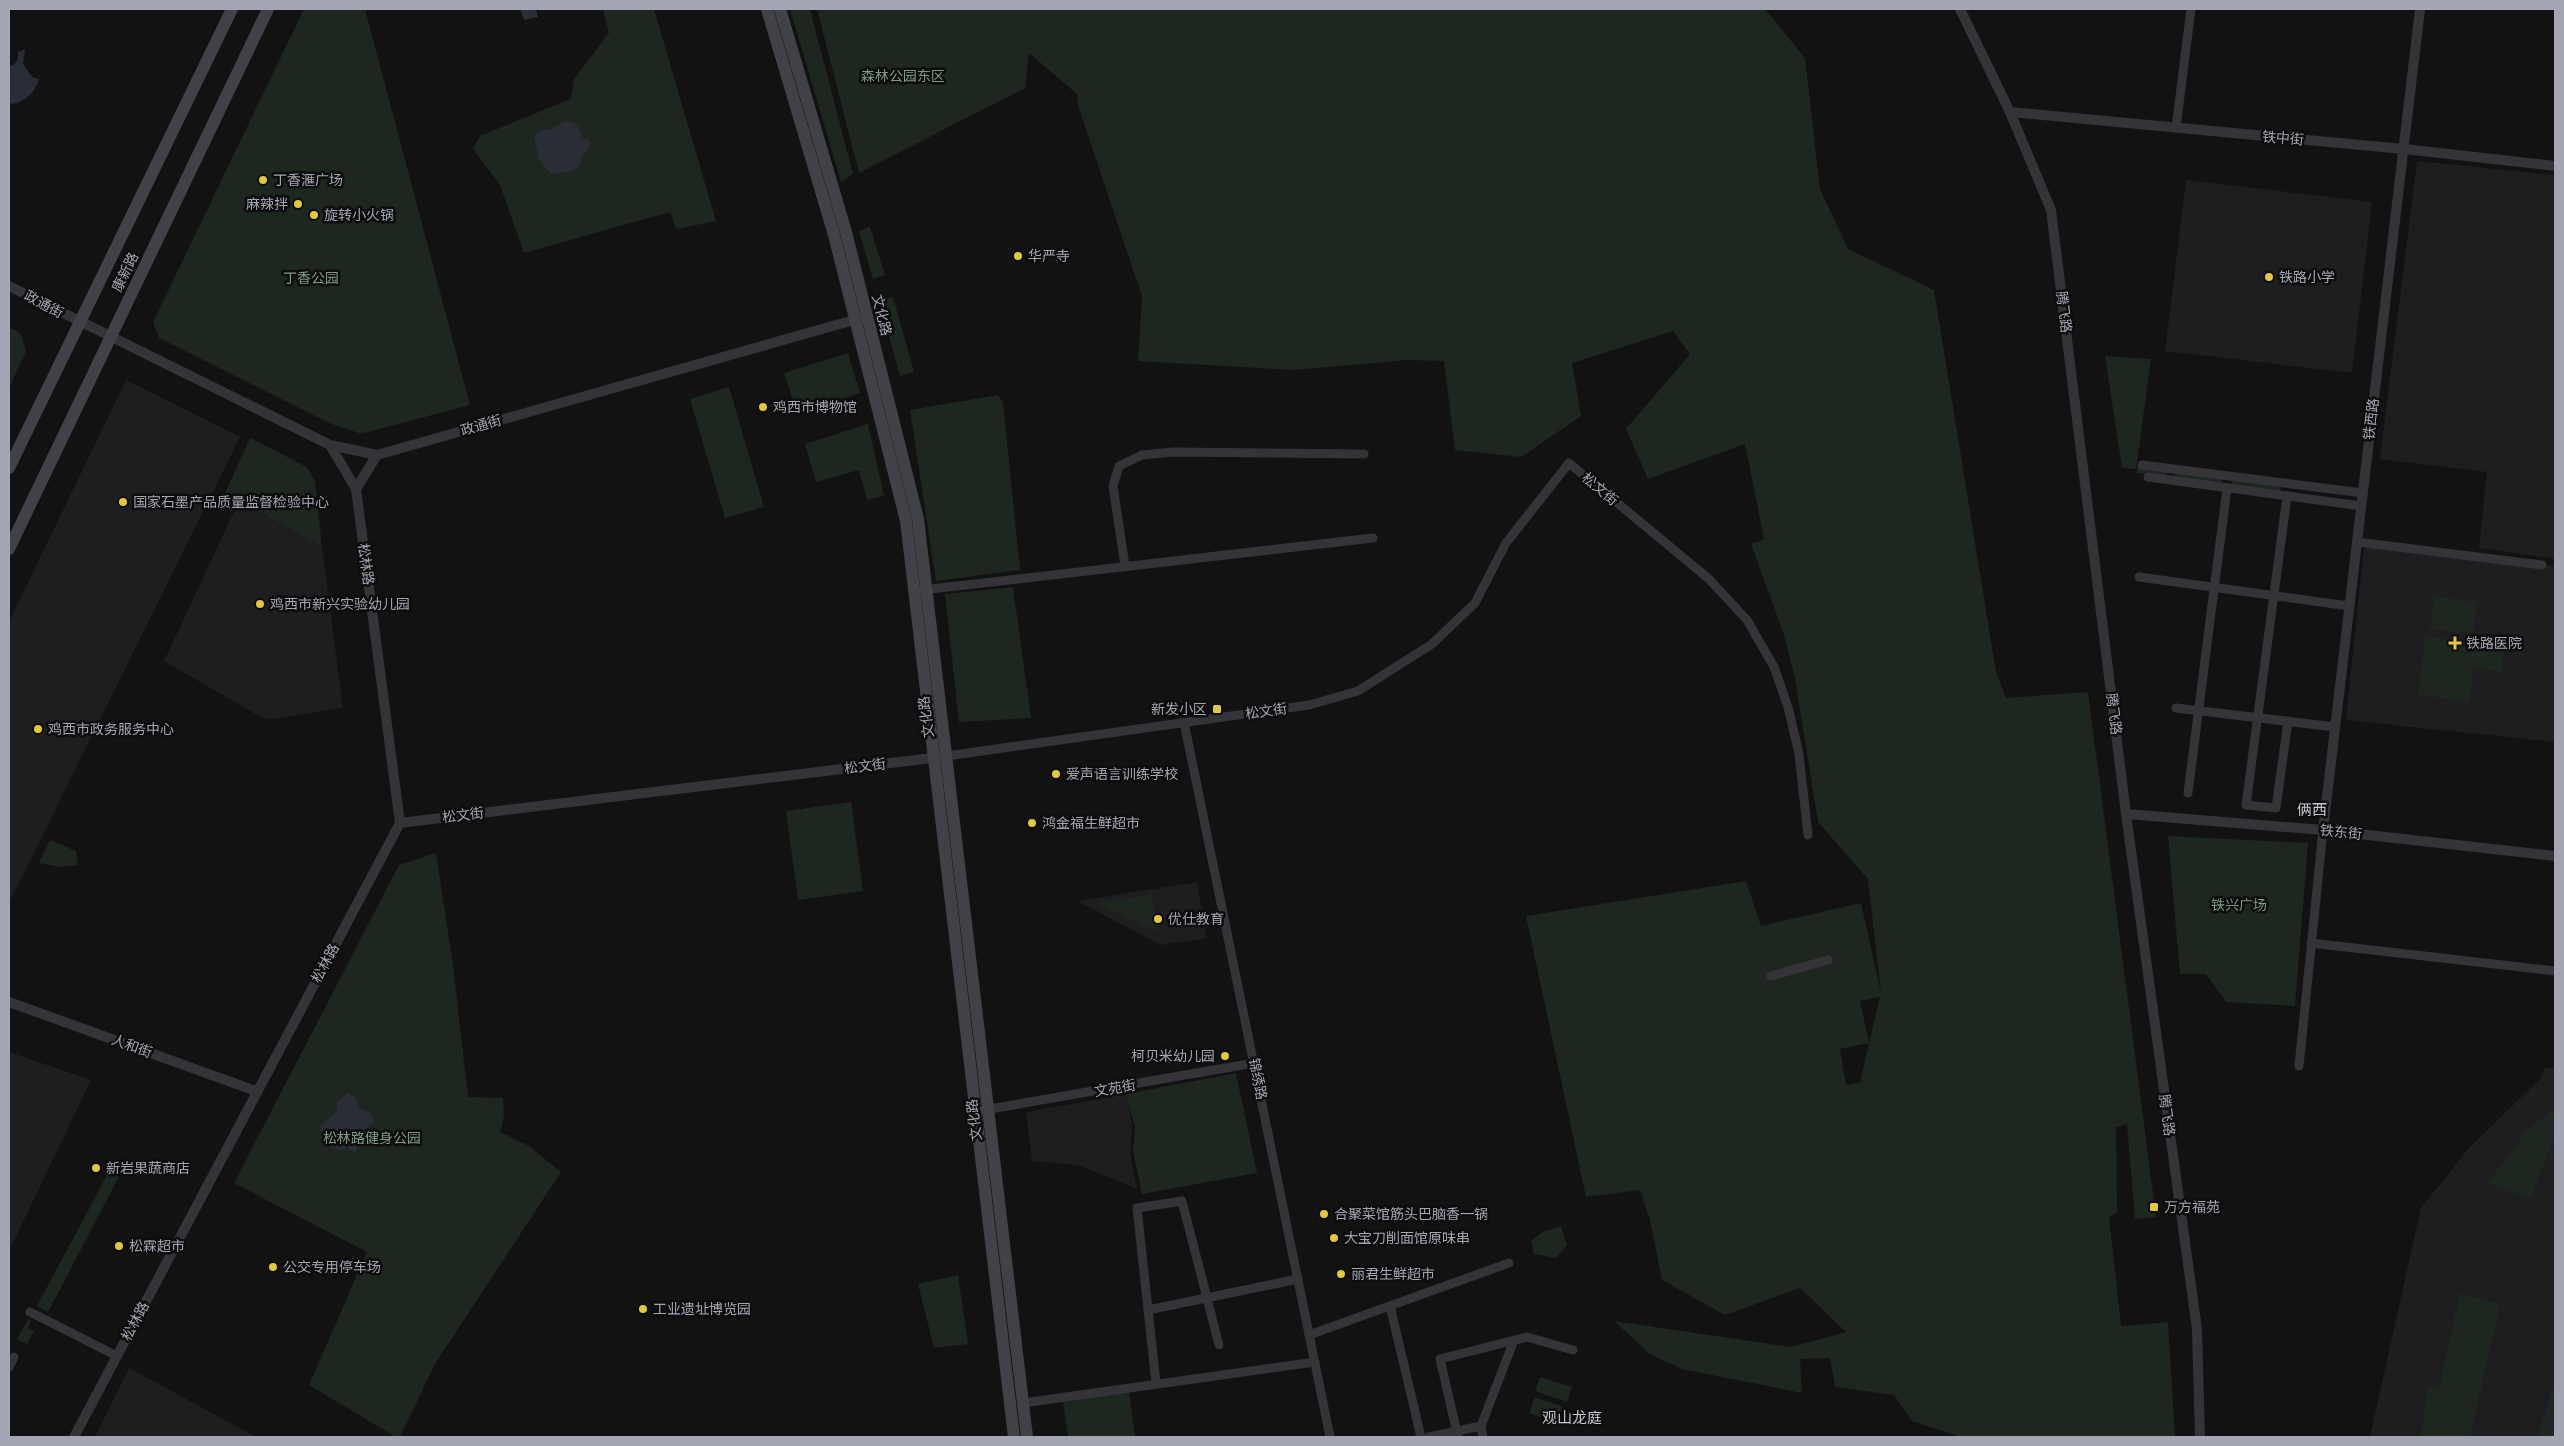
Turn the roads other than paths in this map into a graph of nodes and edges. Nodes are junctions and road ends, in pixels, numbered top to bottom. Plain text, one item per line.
1 (232, 9) edge
2 (268, 9) edge
3 (767, 9) edge
4 (780, 9) edge
5 (1960, 9) edge
6 (2191, 9) edge
7 (2420, 9) edge
8 (2010, 112) junction
9 (2176, 128) junction
10 (2404, 149) junction
11 (2555, 166) edge
12 (9, 286) edge
13 (861, 318) junction
14 (78, 322) junction
15 (110, 338) junction
16 (330, 444) junction
17 (1364, 454) dead end
18 (377, 455) junction
19 (2142, 465) dead end
20 (9, 468) edge
21 (2148, 477) dead end
22 (2227, 488) junction
23 (356, 489) junction
24 (2363, 493) junction
25 (2287, 496) junction
26 (2361, 506) junction
27 (1373, 538) dead end
28 (2357, 542) junction
29 (9, 549) edge
30 (2542, 565) dead end
31 (1125, 566) junction
32 (2139, 576) dead end
33 (2214, 587) junction
34 (920, 590) junction
35 (2273, 596) junction
36 (2349, 606) junction
37 (2176, 708) dead end
38 (2199, 710) junction
39 (2258, 717) junction
40 (2288, 721) junction
41 (1184, 722) junction
42 (2335, 727) junction
43 (940, 757) junction
44 (2188, 793) dead end
45 (2126, 814) junction
46 (400, 823) junction
47 (2322, 830) junction
48 (1808, 835) dead end
49 (2555, 856) edge
50 (2312, 943) junction
51 (1828, 960) dead end
52 (2555, 971) edge
53 (1772, 976) dead end
54 (9, 1002) edge
55 (1254, 1063) junction
56 (2300, 1066) dead end
57 (256, 1091) junction
58 (982, 1111) junction
59 (1509, 1263) dead end
60 (1298, 1279) junction
61 (1206, 1298) junction
62 (1390, 1306) junction
63 (1148, 1310) junction
64 (30, 1312) dead end
65 (1309, 1335) junction
66 (1514, 1340) junction
67 (1219, 1345) dead end
68 (1573, 1350) dead end
69 (117, 1356) junction
70 (14, 1357) dead end
71 (1315, 1362) junction
72 (9, 1368) edge
73 (1156, 1384) junction
74 (1022, 1403) junction
75 (1481, 1426) junction
76 (1457, 1434) edge
77 (74, 1437) edge
78 (1014, 1437) edge
79 (1027, 1437) edge
80 (1330, 1437) edge
81 (1421, 1437) edge
82 (1429, 1437) edge
83 (1483, 1437) edge
84 (2200, 1437) edge

1 - 14 main road, 康新路
2 - 15 main road, 康新路
3 - 13 main road, 文化路
4 - 13 main road, 文化路
5 - 8 street, 腾飞路
6 - 9 street
7 - 10 street, 铁西路
8 - 9 street, 铁中街
8 - 45 street, 腾飞路
9 - 10 street, 铁中街
10 - 11 street, 铁中街
10 - 24 street, 铁西路
12 - 14 street, 政通街
13 - 18 street, 政通街
13 - 34 main road, 文化路
14 - 15 street, 政通街
14 - 20 main road, 康新路
15 - 16 street, 政通街
15 - 29 main road, 康新路
16 - 18 street, 政通街
16 - 23 street
17 - 31 street
18 - 23 street
19 - 24 street
21 - 22 street
22 - 25 street
22 - 33 street
23 - 46 street, 松林路
24 - 26 street, 铁西路
25 - 26 street
25 - 35 street
26 - 28 street, 铁西路
27 - 31 street
28 - 30 street
28 - 36 street, 铁西路
31 - 34 street
32 - 33 street
33 - 35 street
33 - 38 street
34 - 43 main road, 文化路
35 - 36 street
35 - 39 street
36 - 42 street, 铁西路
37 - 38 street
38 - 39 street
38 - 44 street
39 - 40 street
39 - 40 street
40 - 42 street
41 - 43 street, 松文街
41 - 48 street, 松文街
41 - 55 street, 锦绣路
42 - 47 street, 铁西路
43 - 46 street, 松文街
43 - 58 main road, 文化路
45 - 47 street, 铁东街
45 - 84 street, 腾飞路
46 - 57 street, 松林路
47 - 49 street, 铁东街
47 - 50 street
50 - 52 street
50 - 56 street
51 - 53 street
54 - 57 street, 人和街
55 - 58 street, 文苑街
55 - 60 street, 锦绣路
57 - 69 street, 松林路
58 - 74 main road, 文化路
58 - 78 main road, 文化路
59 - 62 street
60 - 61 street
60 - 65 street, 锦绣路
61 - 63 street
61 - 63 street
61 - 67 street
62 - 65 street
62 - 81 street
63 - 73 street
64 - 69 street
65 - 71 street, 锦绣路
66 - 68 street
66 - 75 street
66 - 76 street
69 - 77 street, 松林路
70 - 72 street
71 - 73 street
71 - 80 street, 锦绣路
73 - 74 street
74 - 79 main road, 文化路
75 - 76 street
75 - 83 street
76 - 82 street

